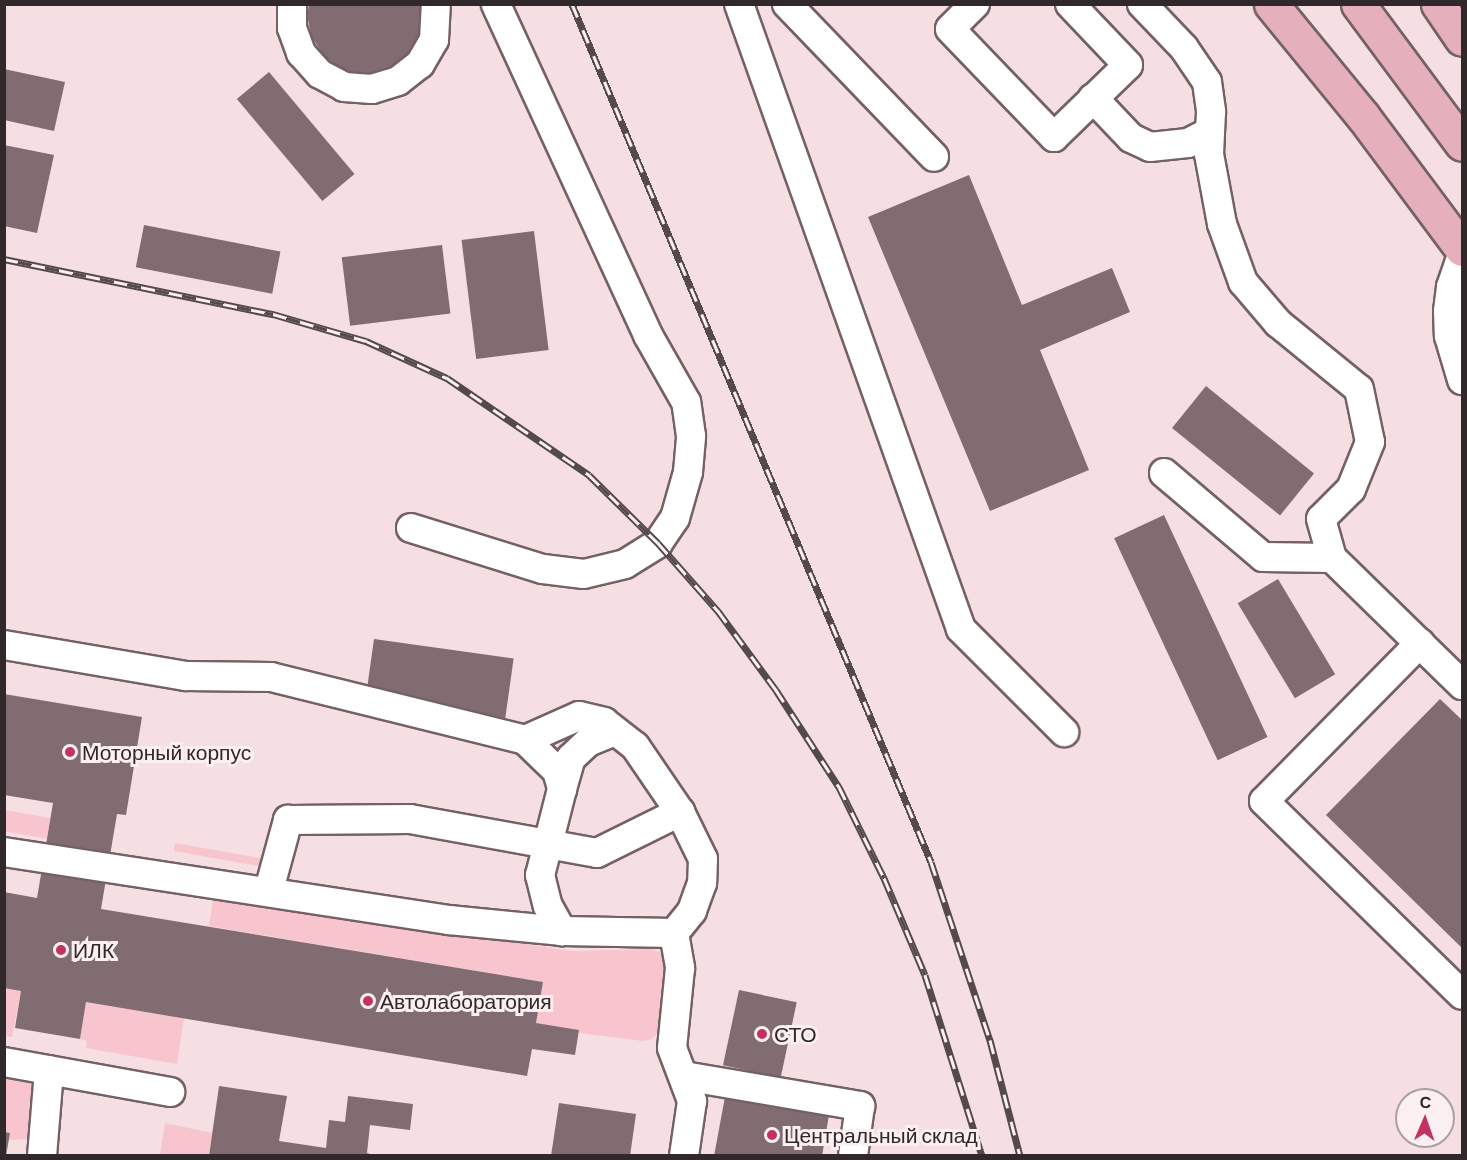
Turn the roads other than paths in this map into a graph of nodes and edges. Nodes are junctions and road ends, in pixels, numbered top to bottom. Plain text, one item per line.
1 (292, 4) edge
2 (436, 4) edge
3 (496, 4) edge
4 (739, 4) edge
5 (787, 4) edge
6 (975, 4) edge
7 (1070, 4) edge
8 (1142, 4) edge
9 (1270, 4) edge
10 (1358, 4) edge
11 (1438, 4) edge
12 (1462, 39) edge
13 (1093, 98) junction
14 (1208, 132) junction
15 (1462, 144) edge
16 (934, 157) dead end
17 (1462, 249) edge
18 (1462, 255) edge
19 (1462, 380) edge
20 (1164, 473) dead end
21 (411, 528) dead end
22 (1332, 558) junction
23 (1420, 643) junction
24 (4, 645) edge
25 (1462, 685) edge
26 (613, 732) junction
27 (1064, 732) dead end
28 (525, 740) junction
29 (562, 789) junction
30 (680, 812) junction
31 (550, 847) junction
32 (4, 852) edge
33 (269, 890) junction
34 (562, 931) junction
35 (674, 933) junction
36 (1462, 995) edge
37 (4, 1062) edge
38 (48, 1070) junction
39 (684, 1076) junction
40 (170, 1092) dead end
41 (42, 1155) edge
42 (684, 1155) edge
43 (853, 1155) edge

1 - 2 street
3 - 21 street
4 - 27 street
5 - 16 street
6 - 13 street
7 - 13 street
8 - 14 street
9 - 17 main road
10 - 15 main road
11 - 12 main road
13 - 14 street
14 - 22 street
18 - 19 street
20 - 22 street
22 - 23 street
23 - 25 street
23 - 36 street
24 - 28 street
26 - 28 street
26 - 29 street
26 - 30 street
28 - 29 street
29 - 31 street
30 - 31 street
30 - 35 street
31 - 33 street
31 - 34 street
32 - 33 street
33 - 34 street
34 - 35 street
35 - 39 street
37 - 38 street
38 - 40 street
38 - 41 street
39 - 42 street
39 - 43 street

